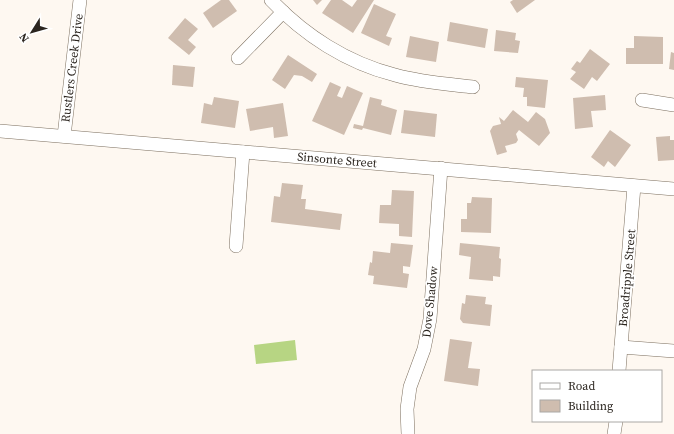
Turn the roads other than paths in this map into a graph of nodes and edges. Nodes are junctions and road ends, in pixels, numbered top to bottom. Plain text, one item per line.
1 (80, 0) edge
2 (271, 0) edge
3 (283, 12) junction
4 (238, 58) dead end
5 (473, 87) dead end
6 (642, 100) dead end
7 (674, 105) edge
8 (0, 131) edge
9 (64, 136) junction
10 (243, 152) junction
11 (441, 168) junction
12 (634, 186) junction
13 (674, 189) edge
14 (236, 246) dead end
15 (621, 347) junction
16 (674, 351) edge
17 (619, 370) edge
18 (616, 422) edge
19 (408, 434) edge
20 (614, 434) edge

1 - 9 street, Rustlers Creek Drive
2 - 3 street
3 - 4 street
3 - 5 street
6 - 7 street
8 - 9 street, Sinsonte Street
9 - 10 street, Sinsonte Street
10 - 11 street, Sinsonte Street
10 - 14 street
11 - 12 street, Sinsonte Street
11 - 19 street, Dove Shadow
12 - 13 street, Sinsonte Street
12 - 15 street, Broadripple Street
15 - 16 street
15 - 17 street, Broadripple Street
18 - 20 street

